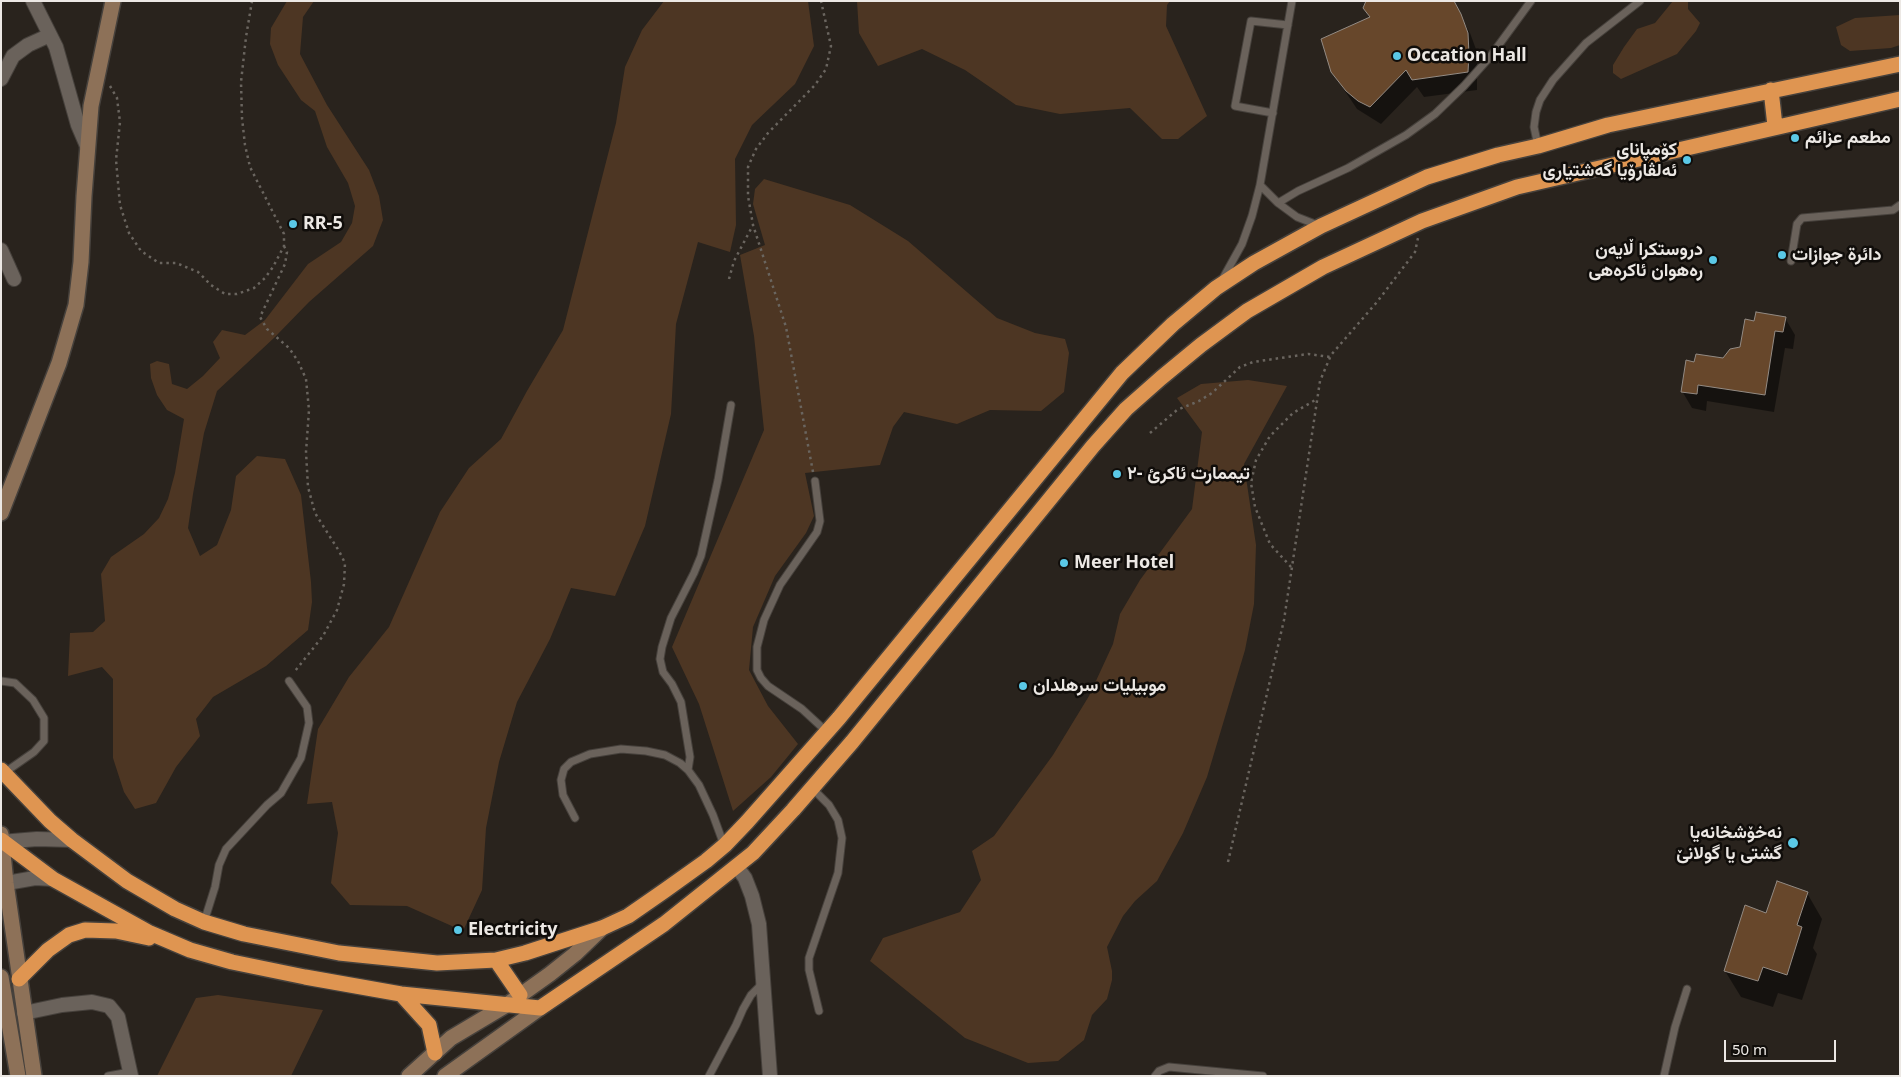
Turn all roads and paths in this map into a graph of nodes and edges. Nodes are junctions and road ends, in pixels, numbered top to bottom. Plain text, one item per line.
1 (33, 1) edge
2 (113, 1) edge
3 (252, 1) edge
4 (821, 1) edge
5 (1292, 1) edge
6 (1531, 1) edge
7 (1640, 1) edge
8 (1288, 25) junction
9 (50, 35) junction
10 (1900, 64) edge
11 (5, 67) edge
12 (97, 77) junction
13 (1, 79) edge
14 (1771, 90) junction
15 (1900, 99) edge
16 (1273, 113) junction
17 (1775, 126) junction
18 (87, 146) junction
19 (1538, 146) junction
20 (1260, 185) junction
21 (1278, 203) junction
22 (1900, 205) edge
23 (1422, 221) junction
24 (753, 225) junction
25 (1320, 226) junction
26 (284, 246) junction
27 (1, 250) edge
28 (1791, 261) dead end
29 (14, 278) dead end
30 (730, 279) dead end
31 (1216, 288) junction
32 (1330, 357) junction
33 (1317, 399) junction
34 (731, 405) dead end
35 (1150, 433) dead end
36 (815, 481) joint
37 (1, 513) edge
38 (1292, 567) junction
39 (1, 681) edge
40 (289, 681) joint
41 (827, 732) junction
42 (688, 770) junction
43 (3, 772) edge
44 (812, 788) junction
45 (574, 818) dead end
46 (1, 839) edge
47 (72, 840) junction
48 (724, 846) junction
49 (1228, 862) dead end
50 (737, 867) junction
51 (54, 879) junction
52 (3, 883) edge
53 (204, 922) junction
54 (602, 928) junction
55 (173, 944) junction
56 (496, 960) junction
57 (1, 979) edge
58 (19, 979) junction
59 (764, 982) junction
60 (1687, 989) dead end
61 (400, 994) junction
62 (514, 1000) junction
63 (540, 1008) junction
64 (819, 1012) dead end
65 (24, 1013) junction
66 (435, 1053) junction
67 (454, 1073) edge
68 (130, 1074) edge
69 (18, 1076) edge
70 (34, 1076) edge
71 (108, 1076) edge
72 (409, 1076) edge
73 (709, 1076) edge
74 (770, 1076) edge
75 (1156, 1076) edge
76 (1263, 1076) edge
77 (1664, 1076) edge

1 - 9 street
2 - 12 street
3 - 26 path
4 - 24 path
5 - 8 lane
6 - 21 lane
7 - 19 lane
8 - 16 lane
8 - 16 lane
9 - 11 street
9 - 18 street
10 - 14 highway
11 - 13 street
12 - 18 street
12 - 26 path
14 - 17 highway
14 - 19 highway
15 - 17 highway
16 - 20 lane
17 - 23 highway
18 - 37 street
19 - 25 highway
20 - 21 lane
20 - 31 lane
21 - 25 lane
22 - 28 lane
23 - 32 path
23 - 44 highway
24 - 30 path
24 - 36 path
25 - 31 highway
26 - 40 path
27 - 29 street
31 - 41 highway
32 - 33 path
32 - 35 path
33 - 38 path
33 - 38 path
34 - 42 lane
36 - 41 lane
38 - 49 path
39 - 43 lane
40 - 53 lane
41 - 48 highway
42 - 45 lane
42 - 48 lane
43 - 47 highway
44 - 50 highway
44 - 64 lane
46 - 47 street
46 - 51 highway
46 - 52 street
47 - 53 highway
48 - 54 highway
50 - 59 street
50 - 63 highway
51 - 52 street
51 - 55 highway
52 - 58 street
53 - 56 highway
54 - 56 highway
54 - 62 street
55 - 58 highway
55 - 61 highway
56 - 62 highway
57 - 69 street
58 - 65 street
59 - 73 lane
59 - 74 street
60 - 77 lane
61 - 62 highway
61 - 66 highway
62 - 63 highway
62 - 66 street
63 - 67 street
65 - 68 street
65 - 70 street
66 - 72 street
68 - 71 lane
75 - 76 lane

